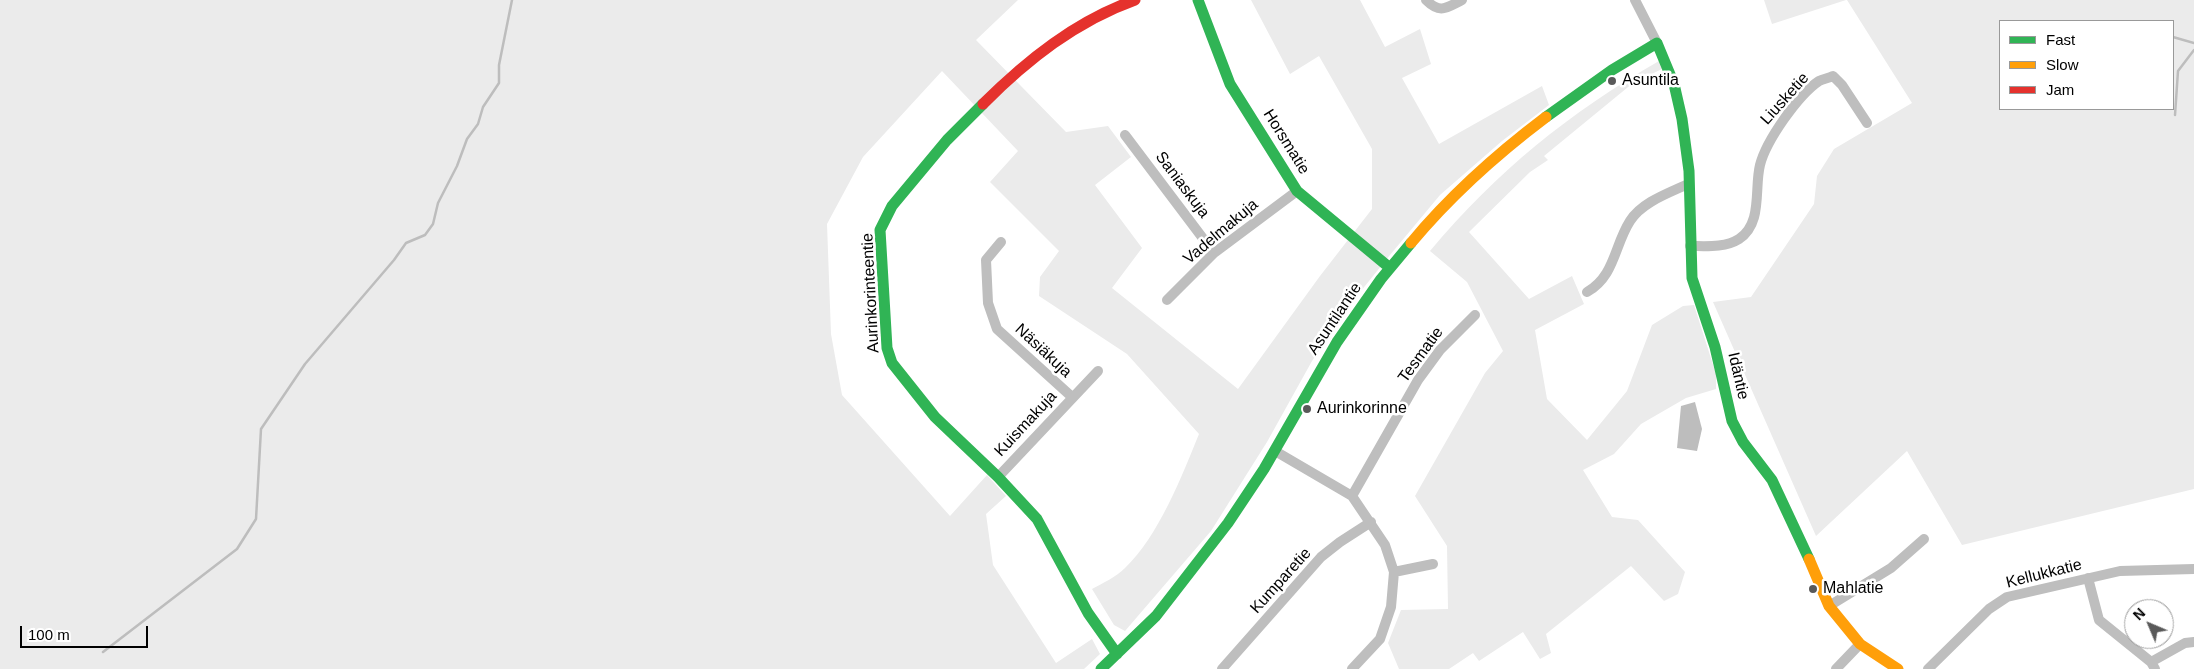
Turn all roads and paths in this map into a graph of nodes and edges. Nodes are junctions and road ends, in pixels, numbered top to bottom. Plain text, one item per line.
1 (1135, 0) edge
2 (1198, 0) edge
3 (1426, 0) edge
4 (1462, 0) edge
5 (1635, 0) edge
6 (1656, 43) junction
7 (1866, 123) dead end
8 (1125, 135) dead end
9 (1688, 184) junction
10 (1297, 190) junction
11 (1001, 242) dead end
12 (1690, 246) junction
13 (1214, 253) junction
14 (1390, 268) junction
15 (1587, 292) dead end
16 (1167, 300) dead end
17 (1475, 315) dead end
18 (1098, 371) dead end
19 (1072, 398) junction
20 (1274, 451) junction
21 (998, 477) junction
22 (1352, 496) junction
23 (1371, 522) junction
24 (1924, 539) dead end
25 (1434, 564) dead end
26 (2194, 568) edge
27 (1394, 572) junction
28 (2088, 578) junction
29 (1829, 606) junction
30 (2194, 642) edge
31 (1860, 644) junction
32 (1117, 654) junction
33 (2153, 665) edge
34 (1101, 669) edge
35 (1222, 669) edge
36 (1352, 669) edge
37 (1836, 669) edge
38 (1898, 669) edge
39 (1928, 669) edge

1 - 21 street, Aurinkorinteentie
2 - 10 street, Horsmatie
3 - 4 street
5 - 6 street
6 - 9 street, Idäntie
6 - 14 street, Asuntilantie
7 - 12 street, Liusketie
8 - 13 street, Saniaskuja
9 - 12 street, Idäntie
9 - 15 street
10 - 13 street, Vadelmakuja
10 - 14 street, Horsmatie
11 - 19 street, Näsiäkuja
12 - 29 street, Idäntie
13 - 16 street, Vadelmakuja
14 - 20 street, Asuntilantie
17 - 22 street, Tesmatie
18 - 19 street, Kuismakuja
19 - 21 street, Kuismakuja
20 - 22 street
20 - 32 street, Asuntilantie
21 - 32 street, Aurinkorinteentie
22 - 23 street
23 - 27 street
23 - 35 street, Kumparetie
24 - 29 street
25 - 27 street
26 - 28 street, Kellukkatie
27 - 36 street
28 - 33 street
28 - 39 street, Kellukkatie
29 - 31 street, Idäntie
30 - 33 street
31 - 37 street
31 - 38 street, Idäntie
32 - 34 street, Asuntilantie

